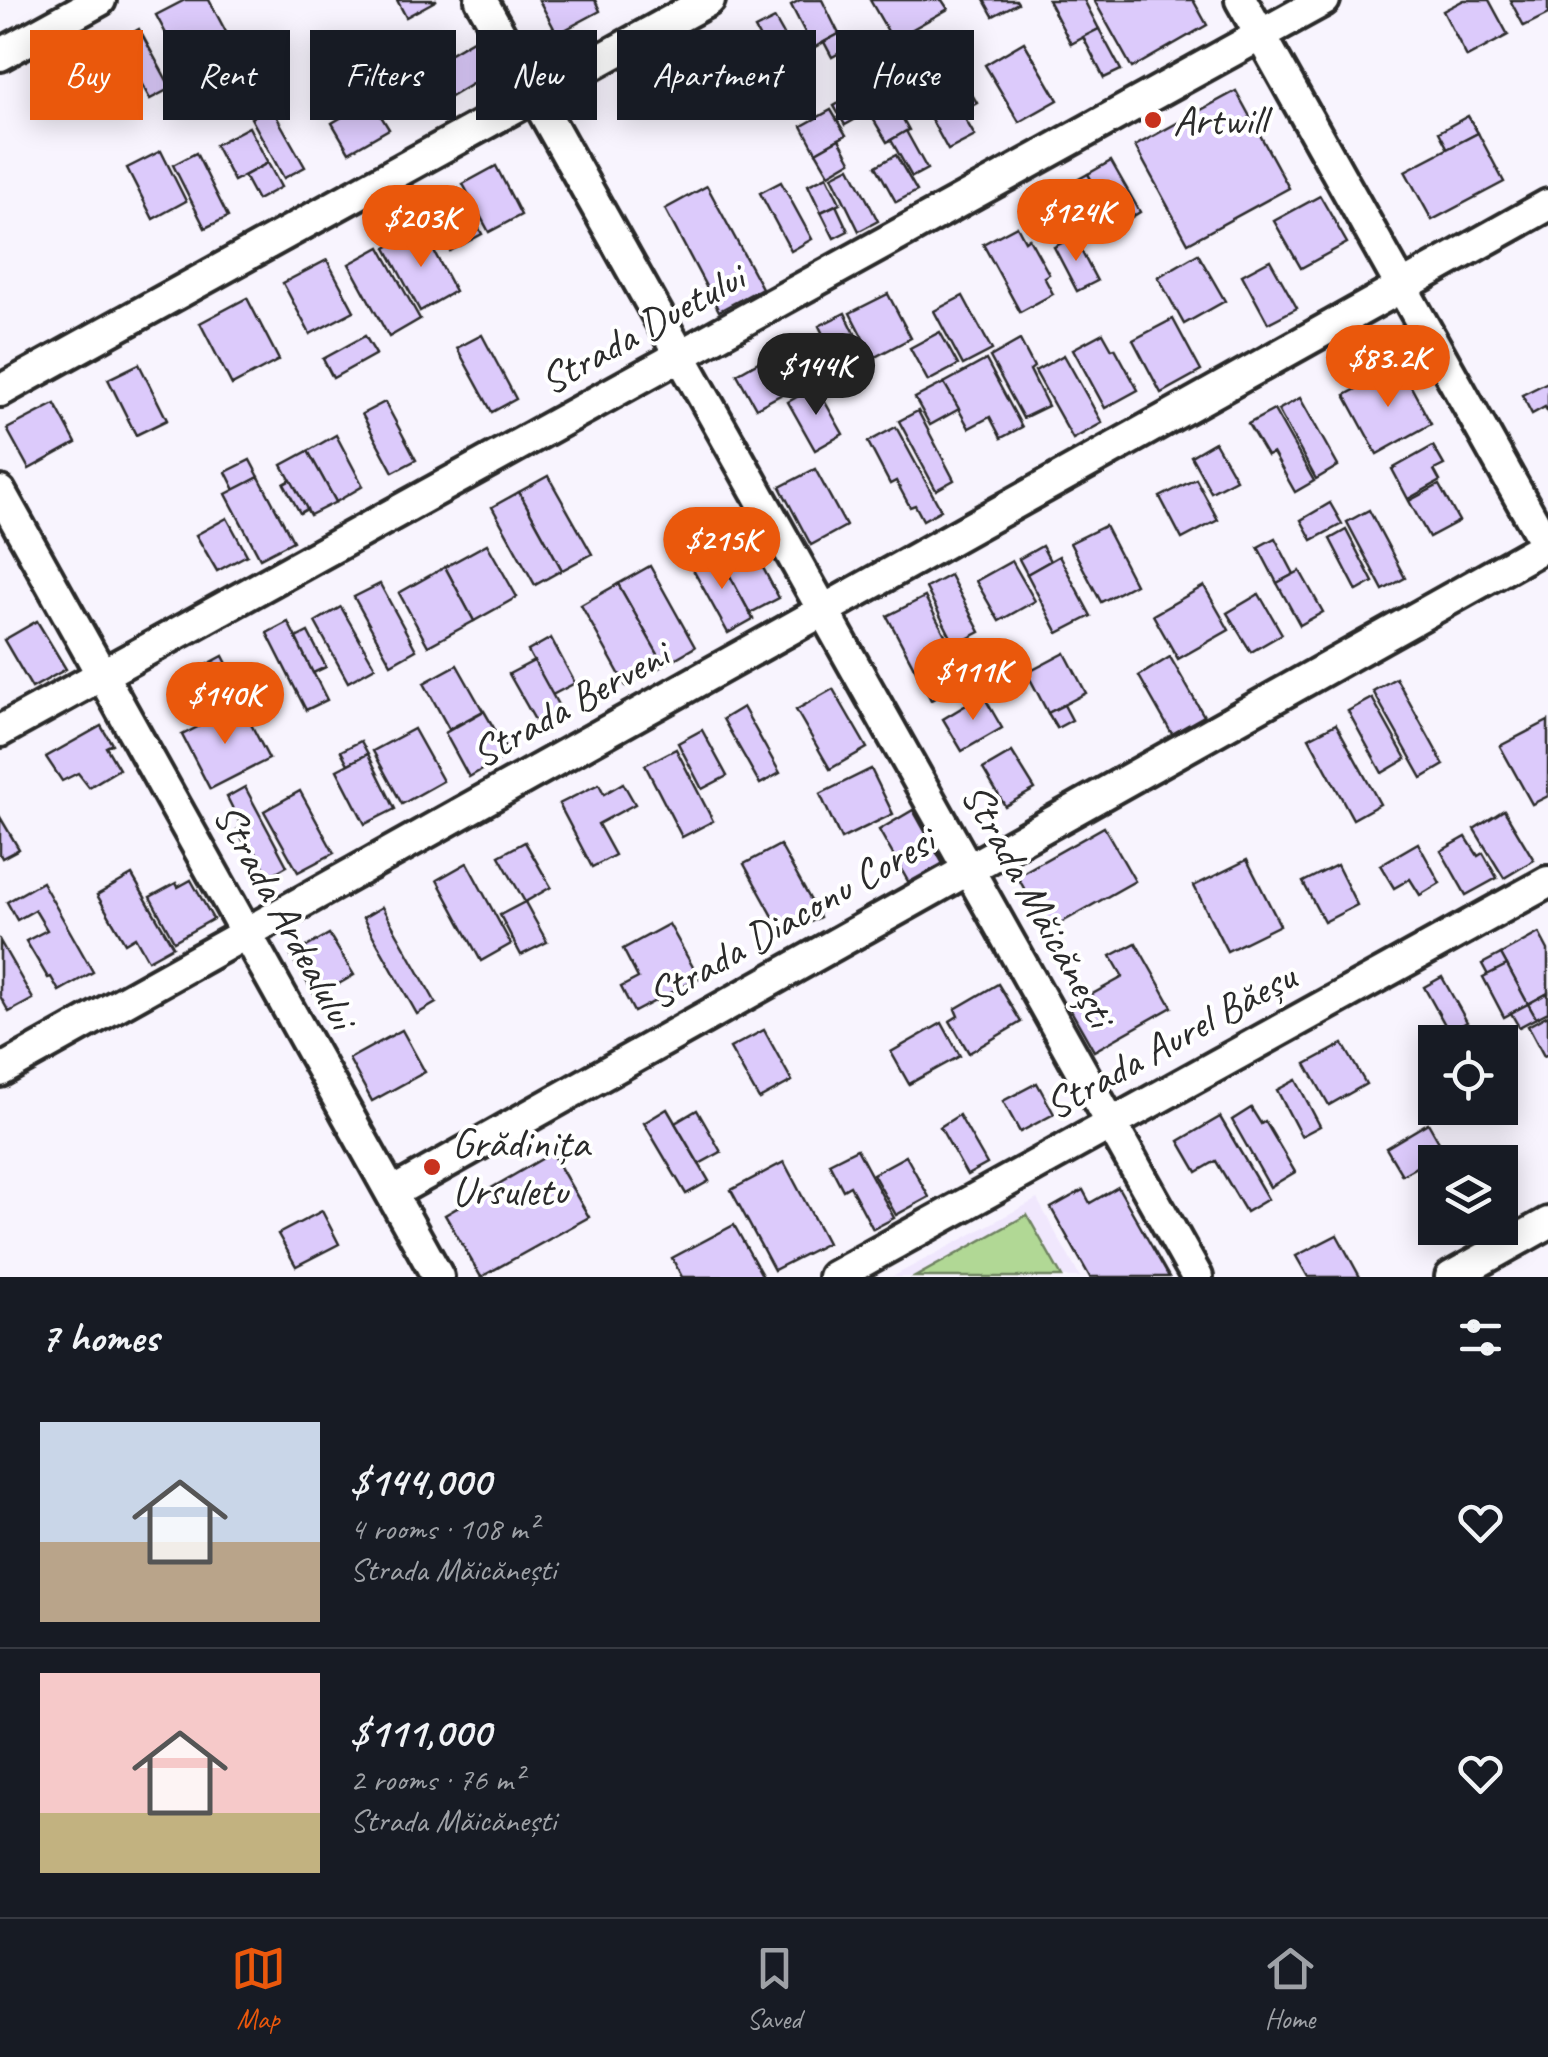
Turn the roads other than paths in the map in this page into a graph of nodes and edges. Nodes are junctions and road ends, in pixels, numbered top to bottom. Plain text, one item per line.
1 (100, 0) edge
2 (482, 0) edge
3 (708, 0) edge
4 (1241, 0) edge
5 (1324, 0) edge
6 (499, 30) edge
7 (1260, 36) junction
8 (0, 56) edge
9 (597, 62) edge
10 (493, 120) edge
11 (549, 120) edge
12 (1548, 205) edge
13 (1401, 286) junction
14 (681, 356) junction
15 (0, 392) edge
16 (0, 492) edge
17 (1547, 545) edge
18 (824, 611) junction
19 (100, 674) junction
20 (0, 731) edge
21 (969, 866) junction
22 (1548, 882) edge
23 (245, 933) junction
24 (0, 1072) edge
25 (1111, 1122) junction
26 (392, 1193) junction
27 (1548, 1223) edge
28 (438, 1277) edge
29 (834, 1277) edge
30 (1197, 1277) edge
31 (1451, 1277) edge

1 - 8 street
2 - 6 street, Strada Măicănești
3 - 9 street
4 - 7 street
5 - 7 street, Strada Duetului
7 - 13 street
7 - 14 street, Strada Duetului
10 - 15 street
11 - 14 street, Strada Măicănești
12 - 13 street, Strada Berveni
13 - 17 street
13 - 18 street, Strada Berveni
14 - 18 street, Strada Măicănești
14 - 19 street, Strada Duetului
16 - 19 street, Strada Ardealului
17 - 21 street, Strada Diaconu Coresi
18 - 21 street, Strada Măicănești
18 - 23 street, Strada Berveni
19 - 20 street, Strada Duetului
19 - 23 street, Strada Ardealului
21 - 25 street, Strada Măicănești
21 - 26 street, Strada Diaconu Coresi
22 - 25 street, Strada Aurel Băeșu
23 - 24 street, Strada Berveni
23 - 26 street, Strada Ardealului
25 - 29 street, Strada Aurel Băeșu
25 - 30 street, Strada Măicănești
26 - 28 street, Strada Ardealului
27 - 31 street

